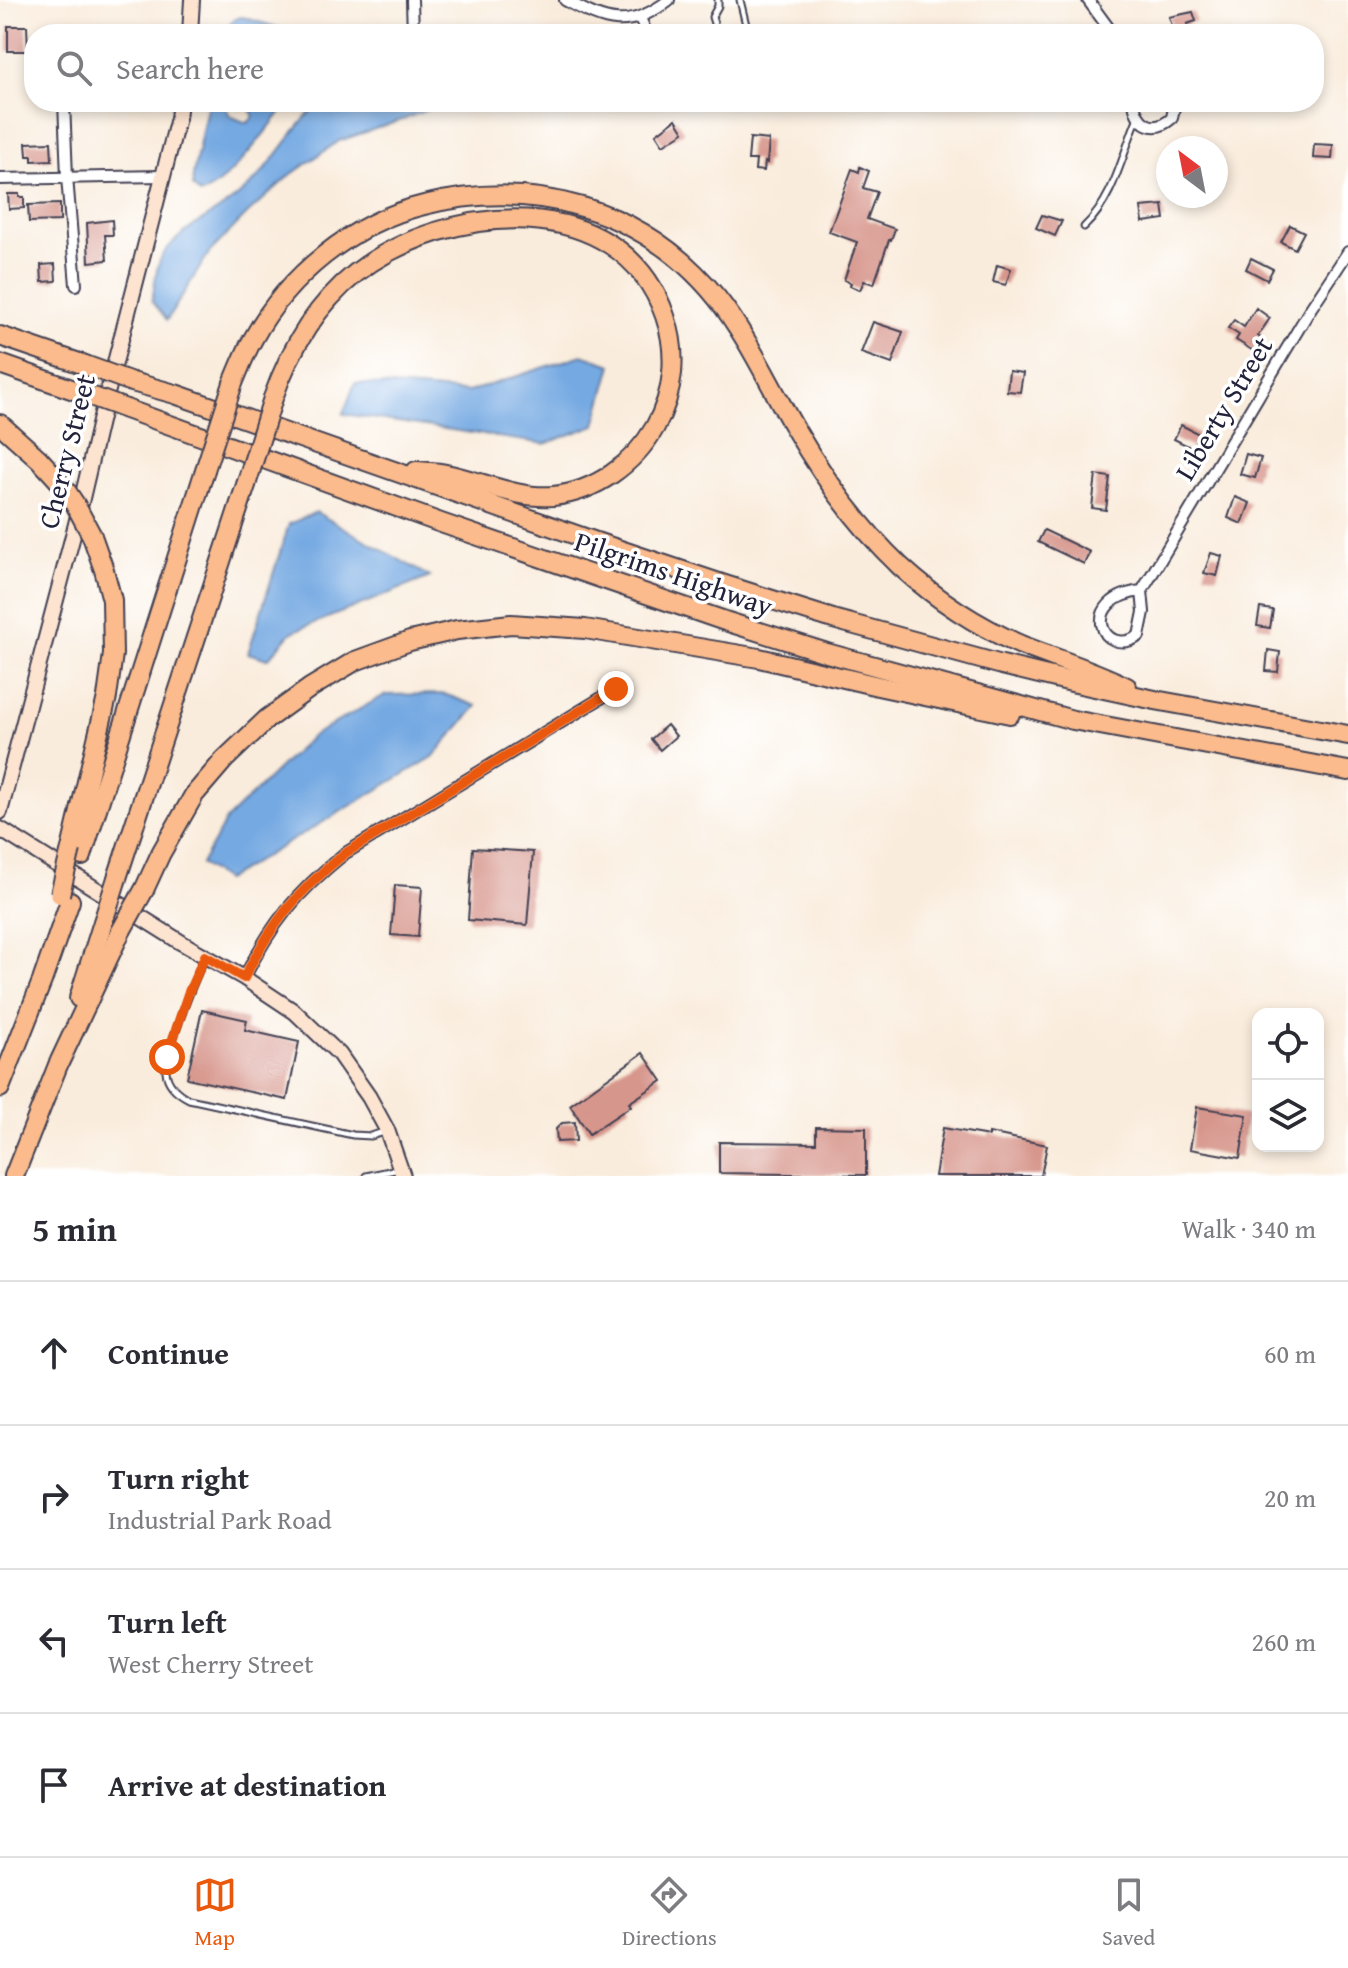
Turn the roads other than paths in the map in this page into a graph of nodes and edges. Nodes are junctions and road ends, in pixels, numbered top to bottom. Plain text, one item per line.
1 (192, 0) edge
2 (412, 0) edge
3 (565, 0) edge
4 (669, 0) edge
5 (718, 0) edge
6 (740, 0) edge
7 (1088, 0) edge
8 (640, 18) junction
9 (191, 24) edge
10 (413, 24) edge
11 (643, 24) edge
12 (714, 24) edge
13 (746, 24) edge
14 (1106, 24) edge
15 (64, 112) edge
16 (179, 112) edge
17 (1137, 112) edge
18 (1173, 112) edge
19 (1138, 116) junction
20 (162, 176) junction
21 (67, 177) junction
22 (0, 179) edge
23 (1084, 227) dead end
24 (1348, 252) edge
25 (76, 285) dead end
26 (0, 336) edge
27 (0, 364) edge
28 (0, 424) edge
29 (391, 469) junction
30 (1142, 591) junction
31 (616, 689) dead end
32 (1155, 700) junction
33 (1073, 720) junction
34 (1348, 735) edge
35 (1348, 771) edge
36 (0, 812) edge
37 (0, 829) edge
38 (77, 853) junction
39 (205, 956) junction
40 (244, 978) junction
41 (58, 1065) junction
42 (0, 1088) edge
43 (387, 1130) junction
44 (402, 1172) edge
45 (14, 1176) edge
46 (366, 1176) edge

1 - 9 main road
2 - 10 street
3 - 8 street
4 - 8 street
5 - 12 lane
6 - 13 lane
7 - 14 street
8 - 11 street
15 - 21 street
16 - 20 main road, Cherry Street
17 - 19 street
18 - 19 street
19 - 23 lane
20 - 21 street
20 - 36 main road, Cherry Street
21 - 22 street
21 - 25 street
24 - 30 street, Liberty Street
26 - 29 highway, Pilgrims Highway, bridge
27 - 33 highway, Pilgrims Highway, bridge
28 - 38 highway, bridge
29 - 32 highway, Pilgrims Highway
29 - 41 highway, bridge
30 - 30 street, Liberty Street
31 - 40 street
32 - 34 highway, Pilgrims Highway
32 - 38 highway, bridge
33 - 35 highway, Pilgrims Highway
33 - 41 highway, bridge
37 - 39 main road
38 - 42 highway, bridge
39 - 40 main road
39 - 43 lane
40 - 43 main road
41 - 45 highway
43 - 44 main road
44 - 46 lane

